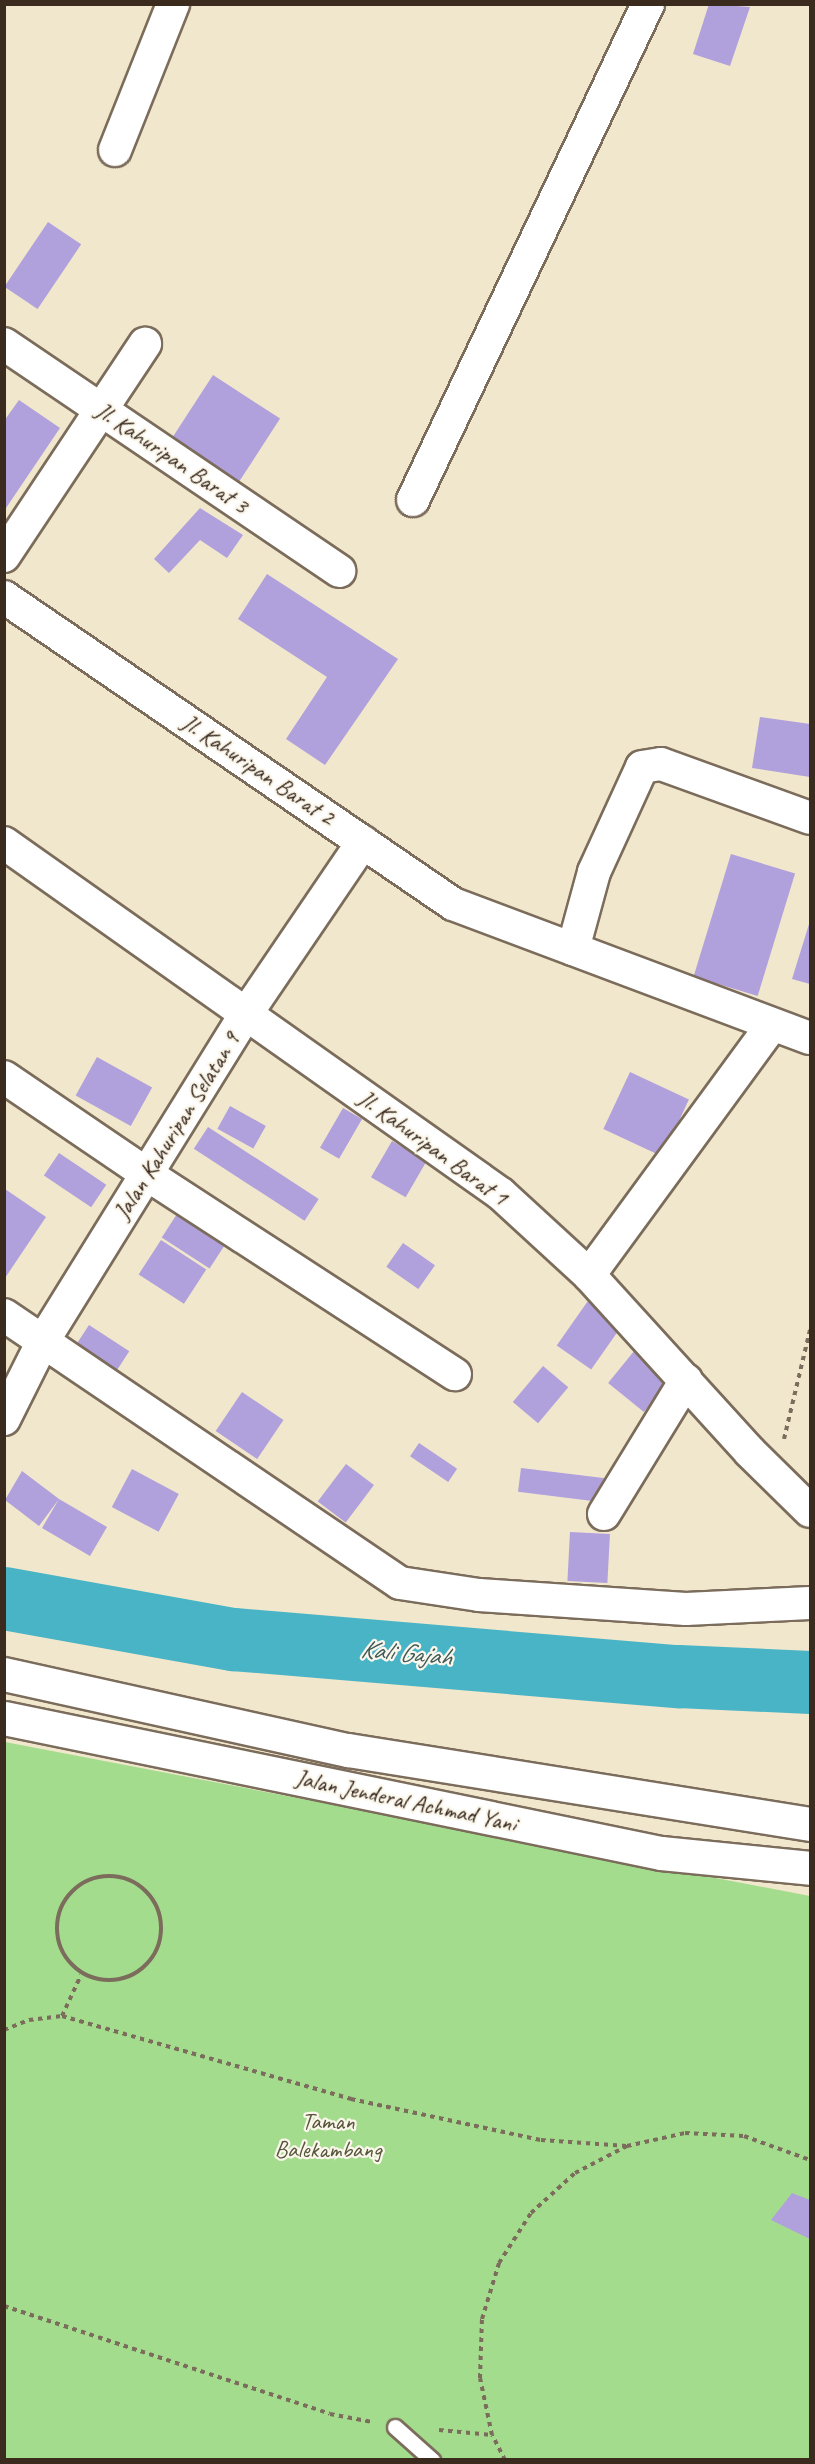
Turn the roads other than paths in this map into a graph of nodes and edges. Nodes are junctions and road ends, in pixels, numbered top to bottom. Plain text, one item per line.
1 (173, 4) edge
2 (648, 4) edge
3 (115, 150) dead end
4 (4, 344) edge
5 (145, 344) dead end
6 (100, 409) junction
7 (413, 500) dead end
8 (4, 556) edge
9 (339, 571) dead end
10 (4, 597) edge
11 (810, 818) edge
12 (363, 842) junction
13 (4, 843) edge
14 (562, 946) junction
15 (246, 1014) junction
16 (772, 1025) junction
17 (810, 1038) edge
18 (4, 1077) edge
19 (148, 1175) junction
20 (588, 1275) junction
21 (4, 1315) edge
22 (44, 1341) junction
23 (455, 1374) dead end
24 (686, 1380) junction
25 (4, 1419) edge
26 (810, 1511) edge
27 (604, 1514) dead end
28 (810, 1603) edge
29 (4, 1674) edge
30 (4, 1718) edge
31 (810, 1824) edge
32 (810, 1868) edge
33 (395, 2427) road end
34 (432, 2460) edge

1 - 3 street
2 - 7 street
4 - 6 street, Jl. Kahuripan Barat 3
5 - 6 street
6 - 8 street
6 - 9 street, Jl. Kahuripan Barat 3
10 - 12 street, Jl. Kahuripan Barat 2
11 - 14 street
12 - 14 street, Jl. Kahuripan Barat 2
12 - 15 street, Jalan Kahuripan Selatan 9
13 - 15 street, Jl. Kahuripan Barat 1
14 - 16 street, Jl. Kahuripan Barat 2
15 - 19 street, Jalan Kahuripan Selatan 9
15 - 20 street, Jl. Kahuripan Barat 1
16 - 17 street, Jl. Kahuripan Barat 2
16 - 20 street
18 - 19 street
19 - 22 street, Jalan Kahuripan Selatan 9
19 - 23 street
20 - 24 street, Jl. Kahuripan Barat 1
21 - 22 street
22 - 25 street, Jalan Kahuripan Selatan 9
22 - 28 street
24 - 26 street, Jl. Kahuripan Barat 1
24 - 27 street
29 - 31 main road, Jalan Jenderal Achmad Yani
30 - 32 main road, Jalan Jenderal Achmad Yani
33 - 34 lane

